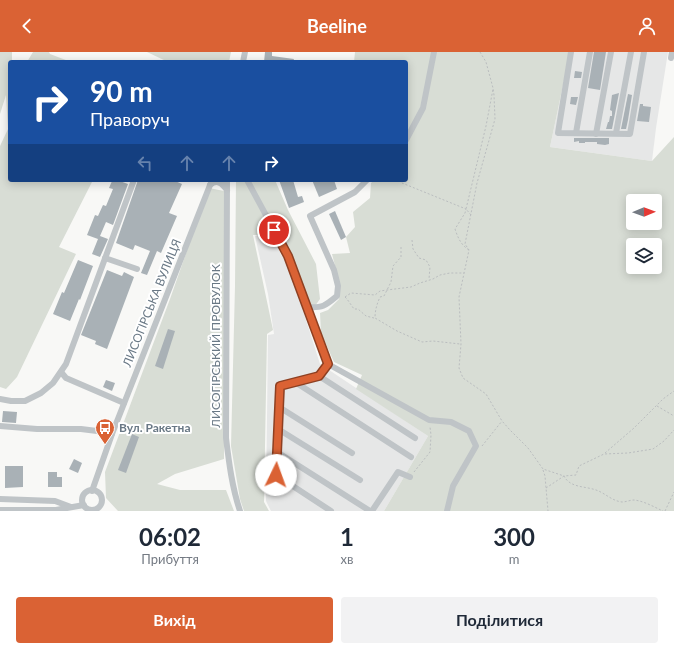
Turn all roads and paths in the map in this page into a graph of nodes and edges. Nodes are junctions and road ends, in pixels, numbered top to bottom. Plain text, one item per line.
1 (434, 52) edge
2 (480, 52) edge
3 (571, 52) edge
4 (590, 52) edge
5 (611, 52) edge
6 (631, 52) edge
7 (644, 52) edge
8 (493, 88) junction
9 (616, 133) junction
10 (576, 134) junction
11 (596, 134) junction
12 (408, 136) edge
13 (133, 182) edge
14 (227, 182) edge
15 (248, 182) edge
16 (365, 182) edge
17 (401, 182) edge
18 (211, 183) edge
19 (477, 183) junction
20 (471, 185) junction
21 (227, 190) junction
22 (466, 209) junction
23 (471, 215) junction
24 (412, 240) dead end
25 (401, 247) dead end
26 (469, 250) junction
27 (105, 258) junction
28 (137, 269) dead end
29 (464, 273) junction
30 (429, 280) junction
31 (387, 290) junction
32 (307, 307) junction
33 (375, 318) junction
34 (461, 344) junction
35 (328, 364) junction
36 (61, 372) junction
37 (319, 376) junction
38 (295, 382) junction
39 (674, 391) edge
40 (0, 399) edge
41 (124, 403) junction
42 (657, 406) junction
43 (279, 407) junction
44 (674, 416) edge
45 (429, 420) junction
46 (502, 421) junction
47 (0, 426) edge
48 (278, 429) junction
49 (674, 430) edge
50 (112, 434) junction
51 (415, 438) dead end
52 (476, 446) junction
53 (277, 452) junction
54 (352, 453) dead end
55 (604, 454) junction
56 (411, 458) dead end
57 (543, 470) junction
58 (564, 476) junction
59 (410, 477) joint
60 (360, 480) dead end
61 (546, 488) junction
62 (92, 491) junction
63 (674, 492) edge
64 (0, 499) edge
65 (84, 505) junction
66 (73, 508) junction
67 (101, 509) edge
68 (0, 510) edge
69 (240, 511) edge
70 (331, 511) edge
71 (371, 511) edge
72 (447, 511) edge
73 (548, 511) edge
74 (664, 511) edge

1 - 12 street
2 - 8 path
3 - 10 street
4 - 10 street
5 - 11 street
6 - 9 street
7 - 9 street
8 - 19 path
8 - 20 path
9 - 11 street
10 - 11 street
13 - 27 street
14 - 21 street, ЛИСОГІРСЬКИЙ ПРОВУЛОК
15 - 32 street
16 - 32 street
17 - 22 path
18 - 21 street
18 - 41 street, ЛИСОГІРСЬКА ВУЛИЦЯ
19 - 20 path
19 - 23 path
20 - 22 path
21 - 69 street, ЛИСОГІРСЬКИЙ ПРОВУЛОК
22 - 23 path
22 - 26 path
23 - 26 path
24 - 30 path
25 - 31 path
26 - 29 path
27 - 28 street
27 - 36 street
29 - 30 path
29 - 34 path
30 - 31 path
31 - 33 path
31 - 33 path
32 - 35 street
33 - 34 path
34 - 46 path
35 - 37 street
35 - 45 street
36 - 40 street
36 - 41 street
37 - 38 street
37 - 51 street
38 - 43 street
38 - 56 street
39 - 42 path
41 - 50 street, ЛИСОГІРСЬКА ВУЛИЦЯ
42 - 44 path
42 - 55 path
43 - 48 street
43 - 54 street
45 - 52 street
45 - 59 path
46 - 52 path
46 - 57 path
47 - 50 street
48 - 53 street
48 - 60 street
49 - 55 path
50 - 62 street, ЛИСОГІРСЬКА ВУЛИЦЯ
52 - 72 street
53 - 70 street
53 - 71 street
55 - 58 path
57 - 58 path
57 - 61 path
58 - 61 path
58 - 74 path
59 - 71 street
61 - 73 path
62 - 65 street
62 - 67 street
63 - 74 path
64 - 66 street
65 - 66 street
65 - 67 street
66 - 68 street

